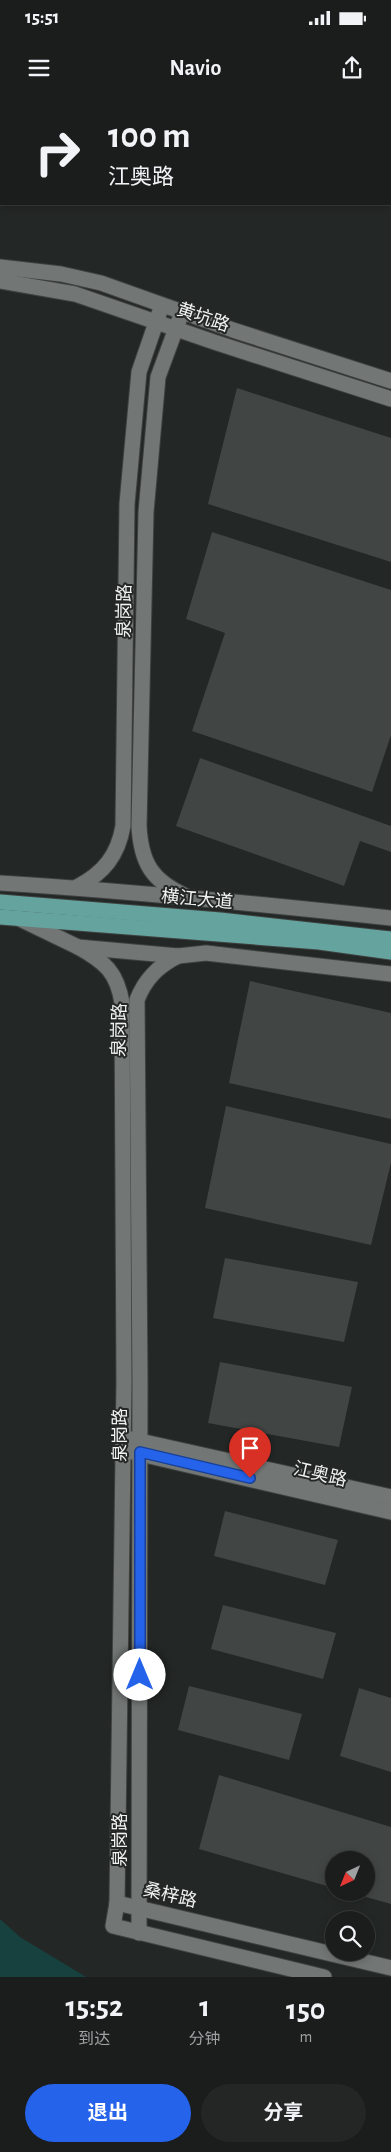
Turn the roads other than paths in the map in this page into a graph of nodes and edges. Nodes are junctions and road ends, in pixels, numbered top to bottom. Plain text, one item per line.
1 (0, 267) edge
2 (0, 281) edge
3 (162, 305) junction
4 (182, 312) junction
5 (155, 321) junction
6 (176, 329) junction
7 (391, 381) edge
8 (391, 399) edge
9 (123, 826) junction
10 (139, 826) junction
11 (0, 883) edge
12 (37, 885) junction
13 (77, 887) junction
14 (186, 896) junction
15 (220, 900) junction
16 (0, 902) edge
17 (36, 906) junction
18 (0, 917) edge
19 (19, 918) junction
20 (391, 918) edge
21 (220, 920) junction
22 (225, 936) junction
23 (391, 939) edge
24 (78, 947) junction
25 (391, 952) edge
26 (178, 956) junction
27 (224, 956) junction
28 (391, 974) edge
29 (130, 1003) junction
30 (123, 1445) junction
31 (140, 1446) junction
32 (391, 1497) edge
33 (391, 1512) edge
34 (117, 1903) junction
35 (140, 1908) junction
36 (139, 1932) junction
37 (391, 1968) edge
38 (324, 1977) edge

1 - 3 street, 黄坑路
2 - 5 street, 黄坑路
3 - 4 street, 黄坑路
3 - 5 street, 泉岗路
4 - 6 street, 泉岗路
4 - 7 street, 黄坑路
5 - 6 street, 黄坑路
5 - 9 street, 泉岗路
6 - 8 street, 黄坑路
6 - 10 street, 泉岗路
9 - 10 street
9 - 13 street, 泉岗路
10 - 14 street, 泉岗路
11 - 12 street
12 - 13 street
12 - 17 street
13 - 14 street
14 - 15 street
15 - 20 street
15 - 21 street
16 - 17 main road, 横江大道
17 - 21 main road, 横江大道
18 - 19 main road, 横江大道
19 - 22 main road, 横江大道
19 - 24 street, 泉岗路
21 - 23 main road, 横江大道
22 - 25 main road, 横江大道
22 - 27 street
24 - 26 street
24 - 29 street, 泉岗路
26 - 27 street
26 - 29 street, 泉岗路
27 - 28 street
29 - 30 street, 泉岗路
29 - 31 street, 泉岗路
30 - 31 street, 江奥路
30 - 34 street, 泉岗路
31 - 32 street, 江奥路
31 - 33 street, 江奥路
31 - 35 street, 泉岗路
34 - 35 street, 桑梓路
34 - 36 street, 桑梓路
35 - 36 street, 泉岗路
35 - 37 street, 桑梓路
36 - 38 street, 桑梓路

